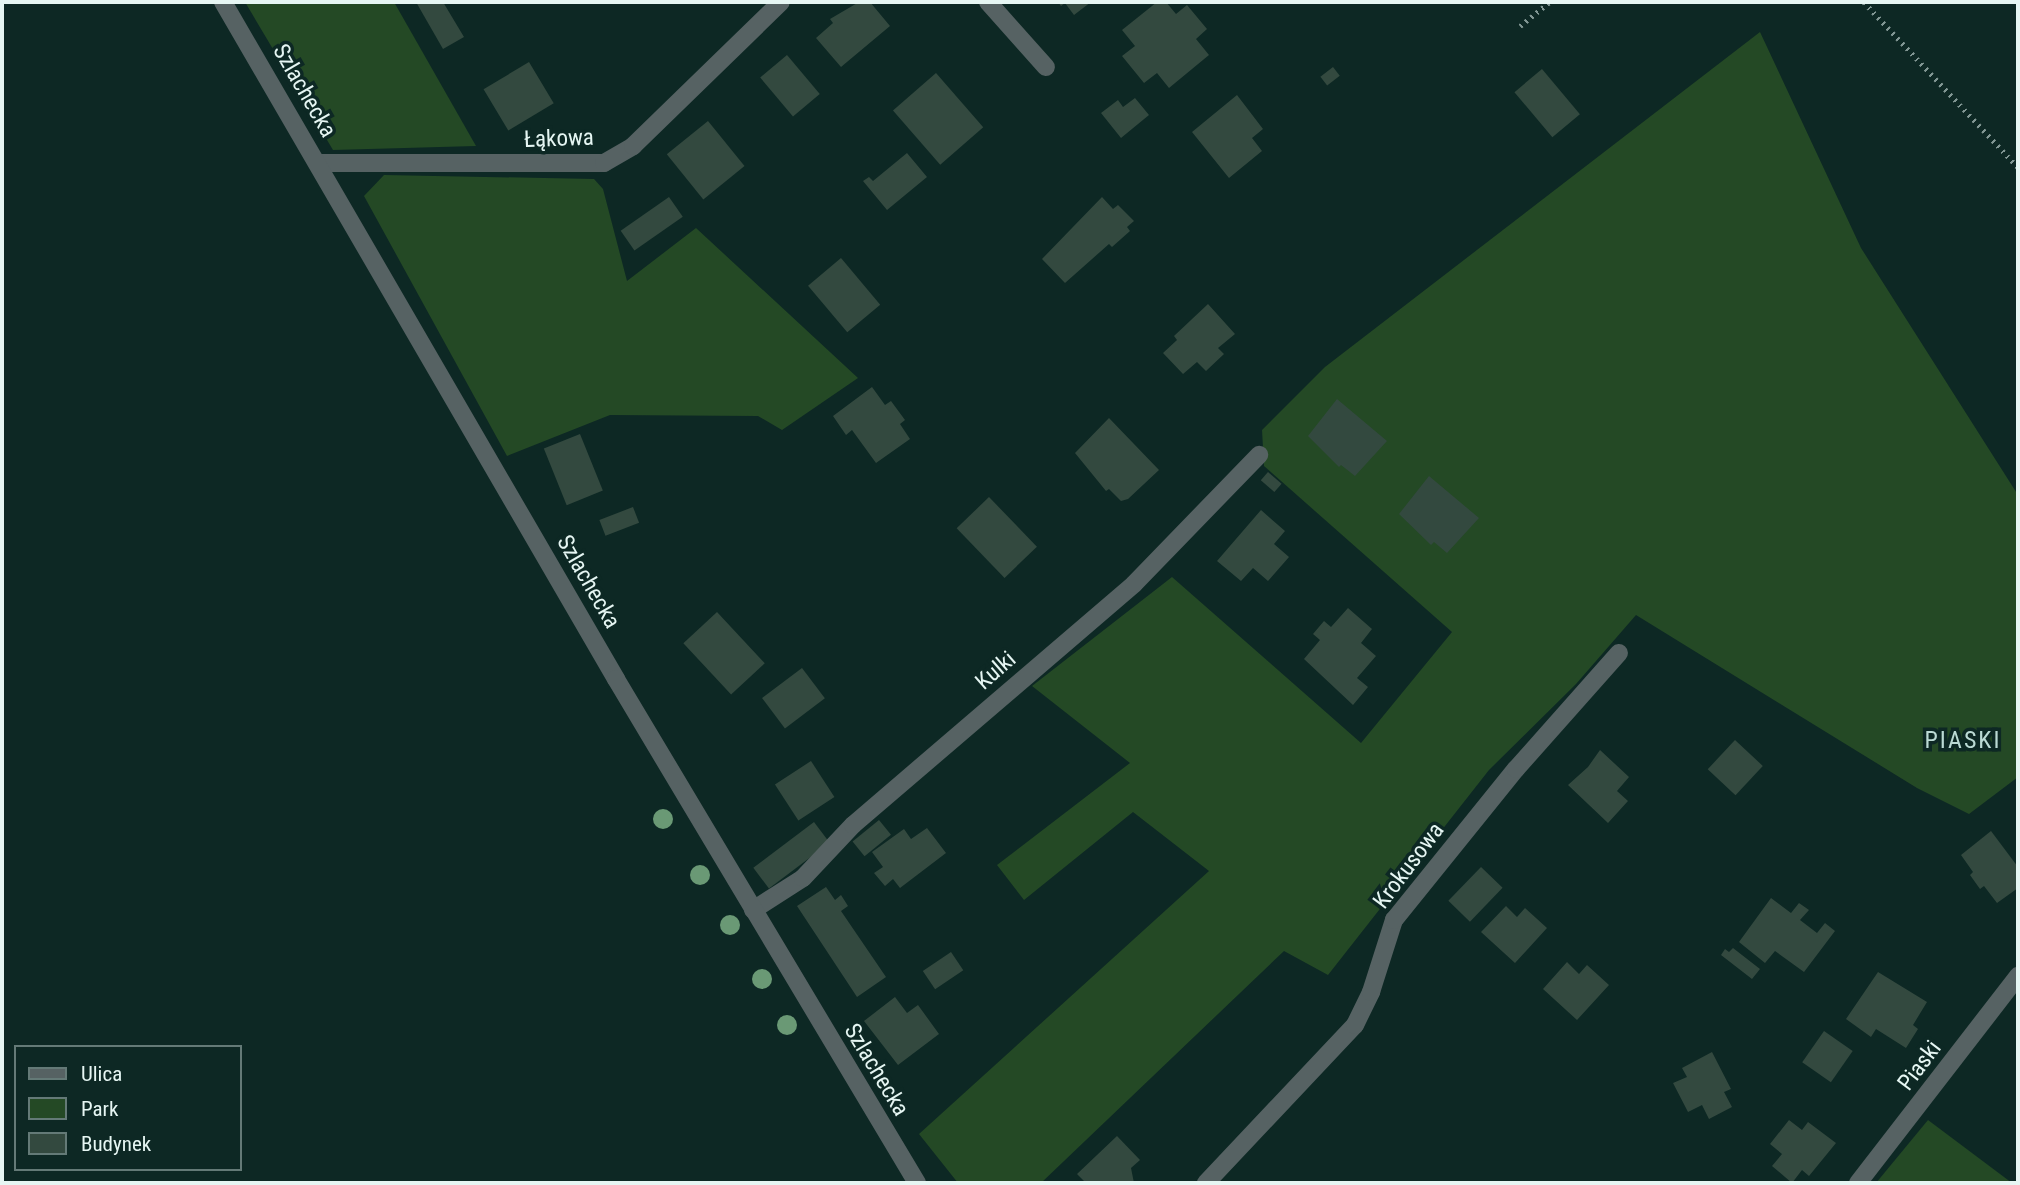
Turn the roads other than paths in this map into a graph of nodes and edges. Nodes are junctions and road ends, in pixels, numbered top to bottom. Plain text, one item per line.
1 (223, 2) edge
2 (781, 2) edge
3 (988, 2) edge
4 (1046, 67) dead end
5 (317, 163) junction
6 (1259, 455) dead end
7 (1619, 653) dead end
8 (753, 910) junction
9 (2018, 976) edge
10 (917, 1183) edge
11 (1206, 1183) edge
12 (1858, 1183) edge

1 - 5 street, Szlachecka
2 - 5 street, Łąkowa
3 - 4 street
5 - 8 street, Szlachecka
6 - 8 street, Kulki
7 - 11 street, Krokusowa
8 - 10 street, Szlachecka
9 - 12 street, Piaski

